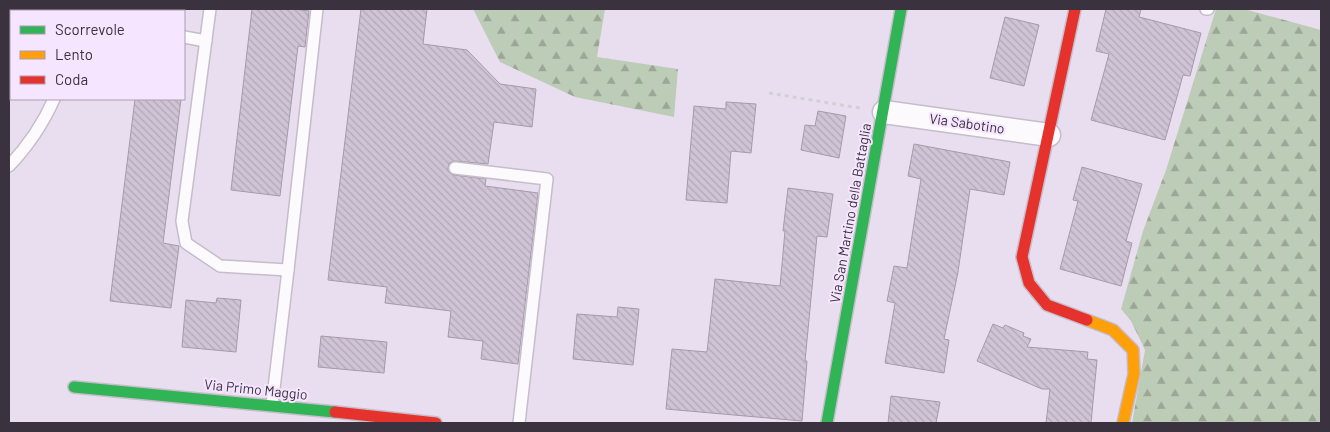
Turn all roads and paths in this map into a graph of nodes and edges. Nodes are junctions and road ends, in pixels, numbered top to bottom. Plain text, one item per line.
1 (210, 9) edge
2 (318, 9) edge
3 (901, 9) edge
4 (1075, 9) edge
5 (185, 37) edge
6 (206, 41) junction
7 (770, 93) dead end
8 (54, 100) edge
9 (884, 112) junction
10 (1049, 135) junction
11 (9, 166) edge
12 (455, 168) dead end
13 (288, 270) junction
14 (74, 386) dead end
15 (272, 405) junction
16 (436, 423) edge
17 (519, 423) edge
18 (827, 423) edge
19 (1123, 423) edge

1 - 6 lane
2 - 13 lane
3 - 9 street, Via San Martino della Battaglia
4 - 10 street
5 - 6 lane
6 - 13 lane
7 - 9 path
8 - 11 lane
9 - 10 street, Via Sabotino
9 - 18 street, Via San Martino della Battaglia
10 - 19 street
12 - 17 lane
13 - 15 lane
14 - 15 street, Via Primo Maggio
15 - 16 street, Via Primo Maggio

